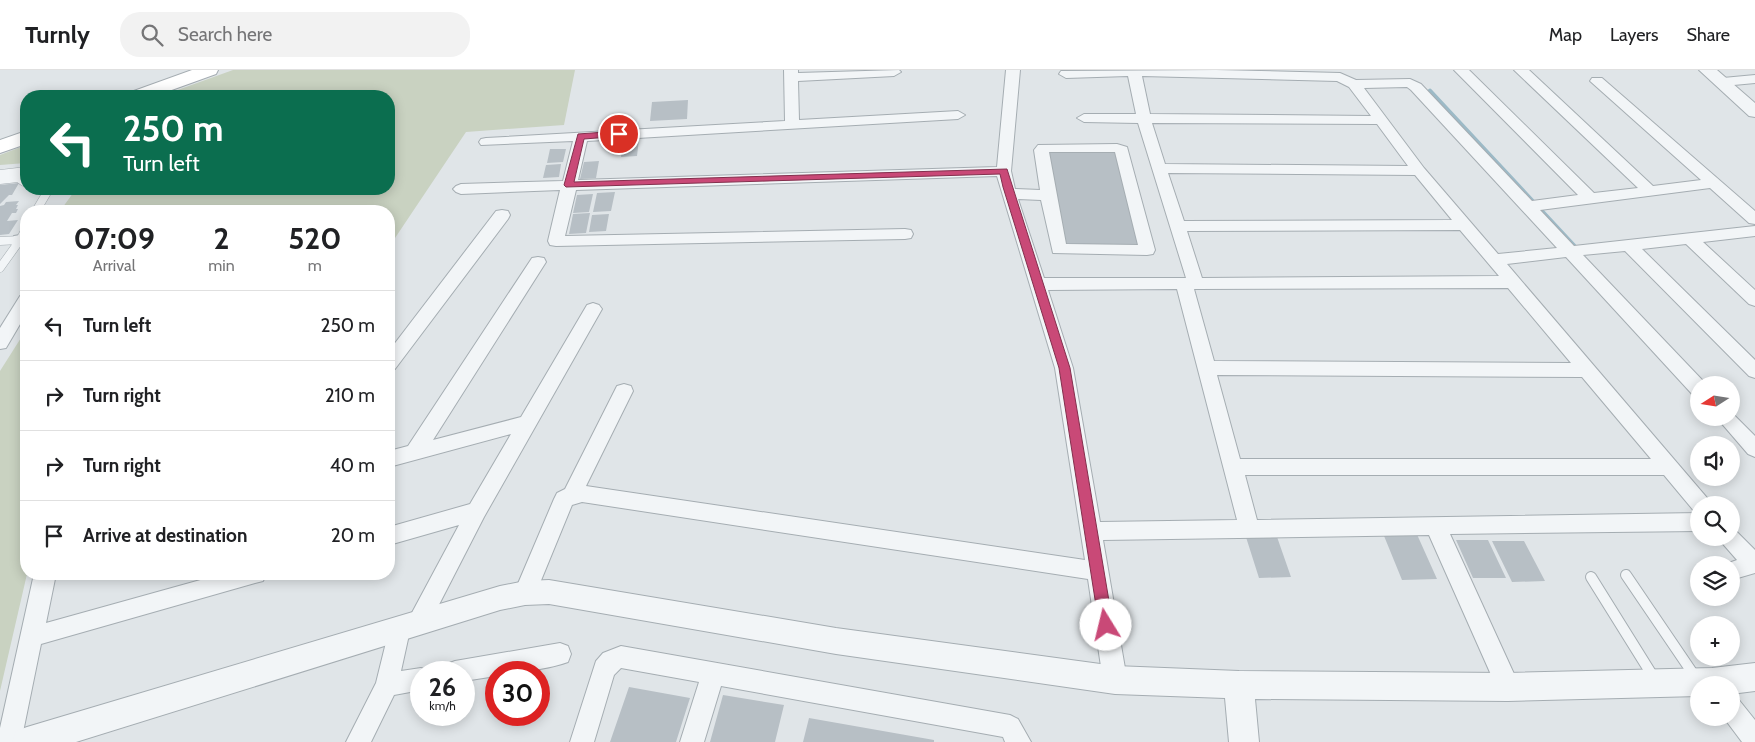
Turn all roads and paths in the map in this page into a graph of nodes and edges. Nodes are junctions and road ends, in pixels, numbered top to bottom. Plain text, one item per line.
1 (209, 70) edge
2 (1013, 70) edge
3 (1461, 70) edge
4 (1521, 70) edge
5 (1707, 70) edge
6 (894, 72) dead end
7 (1134, 72) junction
8 (791, 74) edge
9 (1066, 74) dead end
10 (1360, 79) edge
11 (1755, 79) edge
12 (1597, 81) dead end
13 (1722, 82) junction
14 (154, 90) edge
15 (1755, 112) edge
16 (958, 115) dead end
17 (1084, 118) dead end
18 (1144, 120) junction
19 (1380, 120) junction
20 (792, 124) junction
21 (581, 136) junction
22 (20, 139) edge
23 (486, 142) dead end
24 (0, 147) edge
25 (1159, 168) junction
26 (1004, 171) junction
27 (1419, 171) junction
28 (20, 172) edge
29 (0, 174) edge
30 (20, 179) edge
31 (0, 180) edge
32 (1714, 183) junction
33 (569, 185) junction
34 (461, 189) dead end
35 (1650, 191) junction
36 (1009, 194) junction
37 (1048, 194) junction
38 (1591, 199) junction
39 (1529, 206) junction
40 (502, 214) dead end
41 (1755, 219) edge
42 (1464, 225) junction
43 (1177, 226) junction
44 (1755, 231) edge
45 (905, 234) dead end
46 (20, 237) edge
47 (1690, 238) junction
48 (0, 241) edge
49 (20, 241) edge
50 (1629, 245) junction
51 (1571, 251) junction
52 (1493, 260) junction
53 (538, 262) dead end
54 (0, 268) edge
55 (1512, 282) junction
56 (1038, 284) junction
57 (1190, 284) junction
58 (1748, 287) edge
59 (1755, 300) edge
60 (593, 309) dead end
61 (20, 310) edge
62 (0, 343) edge
63 (395, 356) edge
64 (1207, 368) junction
65 (1586, 370) junction
66 (1755, 371) edge
67 (1690, 379) edge
68 (624, 390) dead end
69 (529, 422) junction
70 (1733, 426) edge
71 (1755, 449) edge
72 (415, 452) junction
73 (395, 457) edge
74 (1233, 467) junction
75 (1668, 467) junction
76 (572, 495) junction
77 (1693, 496) edge
78 (477, 511) junction
79 (1690, 522) edge
80 (1434, 526) junction
81 (1249, 528) junction
82 (1091, 531) junction
83 (395, 534) edge
84 (1738, 546) edge
85 (1755, 564) edge
86 (1740, 568) edge
87 (1097, 571) junction
88 (1626, 575) dead end
89 (1591, 578) dead end
90 (44, 580) edge
91 (234, 580) edge
92 (525, 594) junction
93 (408, 626) junction
94 (31, 637) junction
95 (560, 654) dead end
96 (475, 669) edge
97 (713, 674) junction
98 (1703, 676) edge
99 (1755, 677) edge
100 (1740, 679) edge
101 (1115, 680) junction
102 (410, 681) edge
103 (1657, 683) junction
104 (1690, 683) edge
105 (387, 685) junction
106 (1239, 685) junction
107 (1508, 686) junction
108 (1740, 720) edge
109 (1755, 740) edge
110 (9, 742) edge
111 (27, 742) edge
112 (358, 742) edge
113 (582, 742) edge
114 (692, 742) edge
115 (1019, 742) edge
116 (1244, 742) edge

1 - 14 main road
2 - 26 street
3 - 38 street
4 - 35 street
5 - 13 street
6 - 8 street
7 - 9 street
7 - 10 street
7 - 18 street
8 - 20 street
10 - 19 street
10 - 39 street
11 - 13 street
12 - 32 street
13 - 15 street
16 - 20 street
17 - 18 street
18 - 19 street
18 - 25 street
19 - 27 street
20 - 21 street
21 - 23 street
21 - 33 street
22 - 24 main road
25 - 27 street
25 - 43 street
26 - 33 street
26 - 36 street
27 - 42 street
28 - 29 lane
30 - 31 lane
32 - 35 street
32 - 41 street
33 - 34 street
33 - 45 street
35 - 38 street
36 - 37 street
36 - 56 street
37 - 37 street
38 - 39 street
39 - 51 street
40 - 63 street
42 - 43 street
42 - 52 street
43 - 57 street
44 - 47 street
46 - 48 lane
47 - 50 street
47 - 58 street
49 - 54 lane
50 - 51 street
50 - 66 street
51 - 52 street
51 - 67 street
52 - 55 street
53 - 72 street
55 - 57 street
55 - 65 street
56 - 57 street
56 - 82 street
57 - 64 street
58 - 59 street
60 - 69 street
61 - 62 street
64 - 65 street
64 - 74 street
65 - 75 street
68 - 76 street
69 - 72 street
69 - 78 street
70 - 71 street
72 - 73 street
74 - 75 street
74 - 81 street
75 - 77 street
76 - 87 street
76 - 92 street
78 - 83 street
78 - 93 street
79 - 80 street
80 - 81 street
80 - 107 street
81 - 82 street
82 - 87 street
84 - 85 street
85 - 86 street
87 - 101 street
88 - 98 lane
89 - 103 lane
90 - 94 street
91 - 94 street
92 - 93 street
92 - 101 street
93 - 105 street
93 - 111 street
94 - 110 street
95 - 96 street
97 - 113 street
97 - 114 street
97 - 115 street
99 - 100 street
101 - 106 street
102 - 105 street
103 - 104 street
103 - 107 street
105 - 112 street
106 - 107 street
106 - 116 street
108 - 109 street

